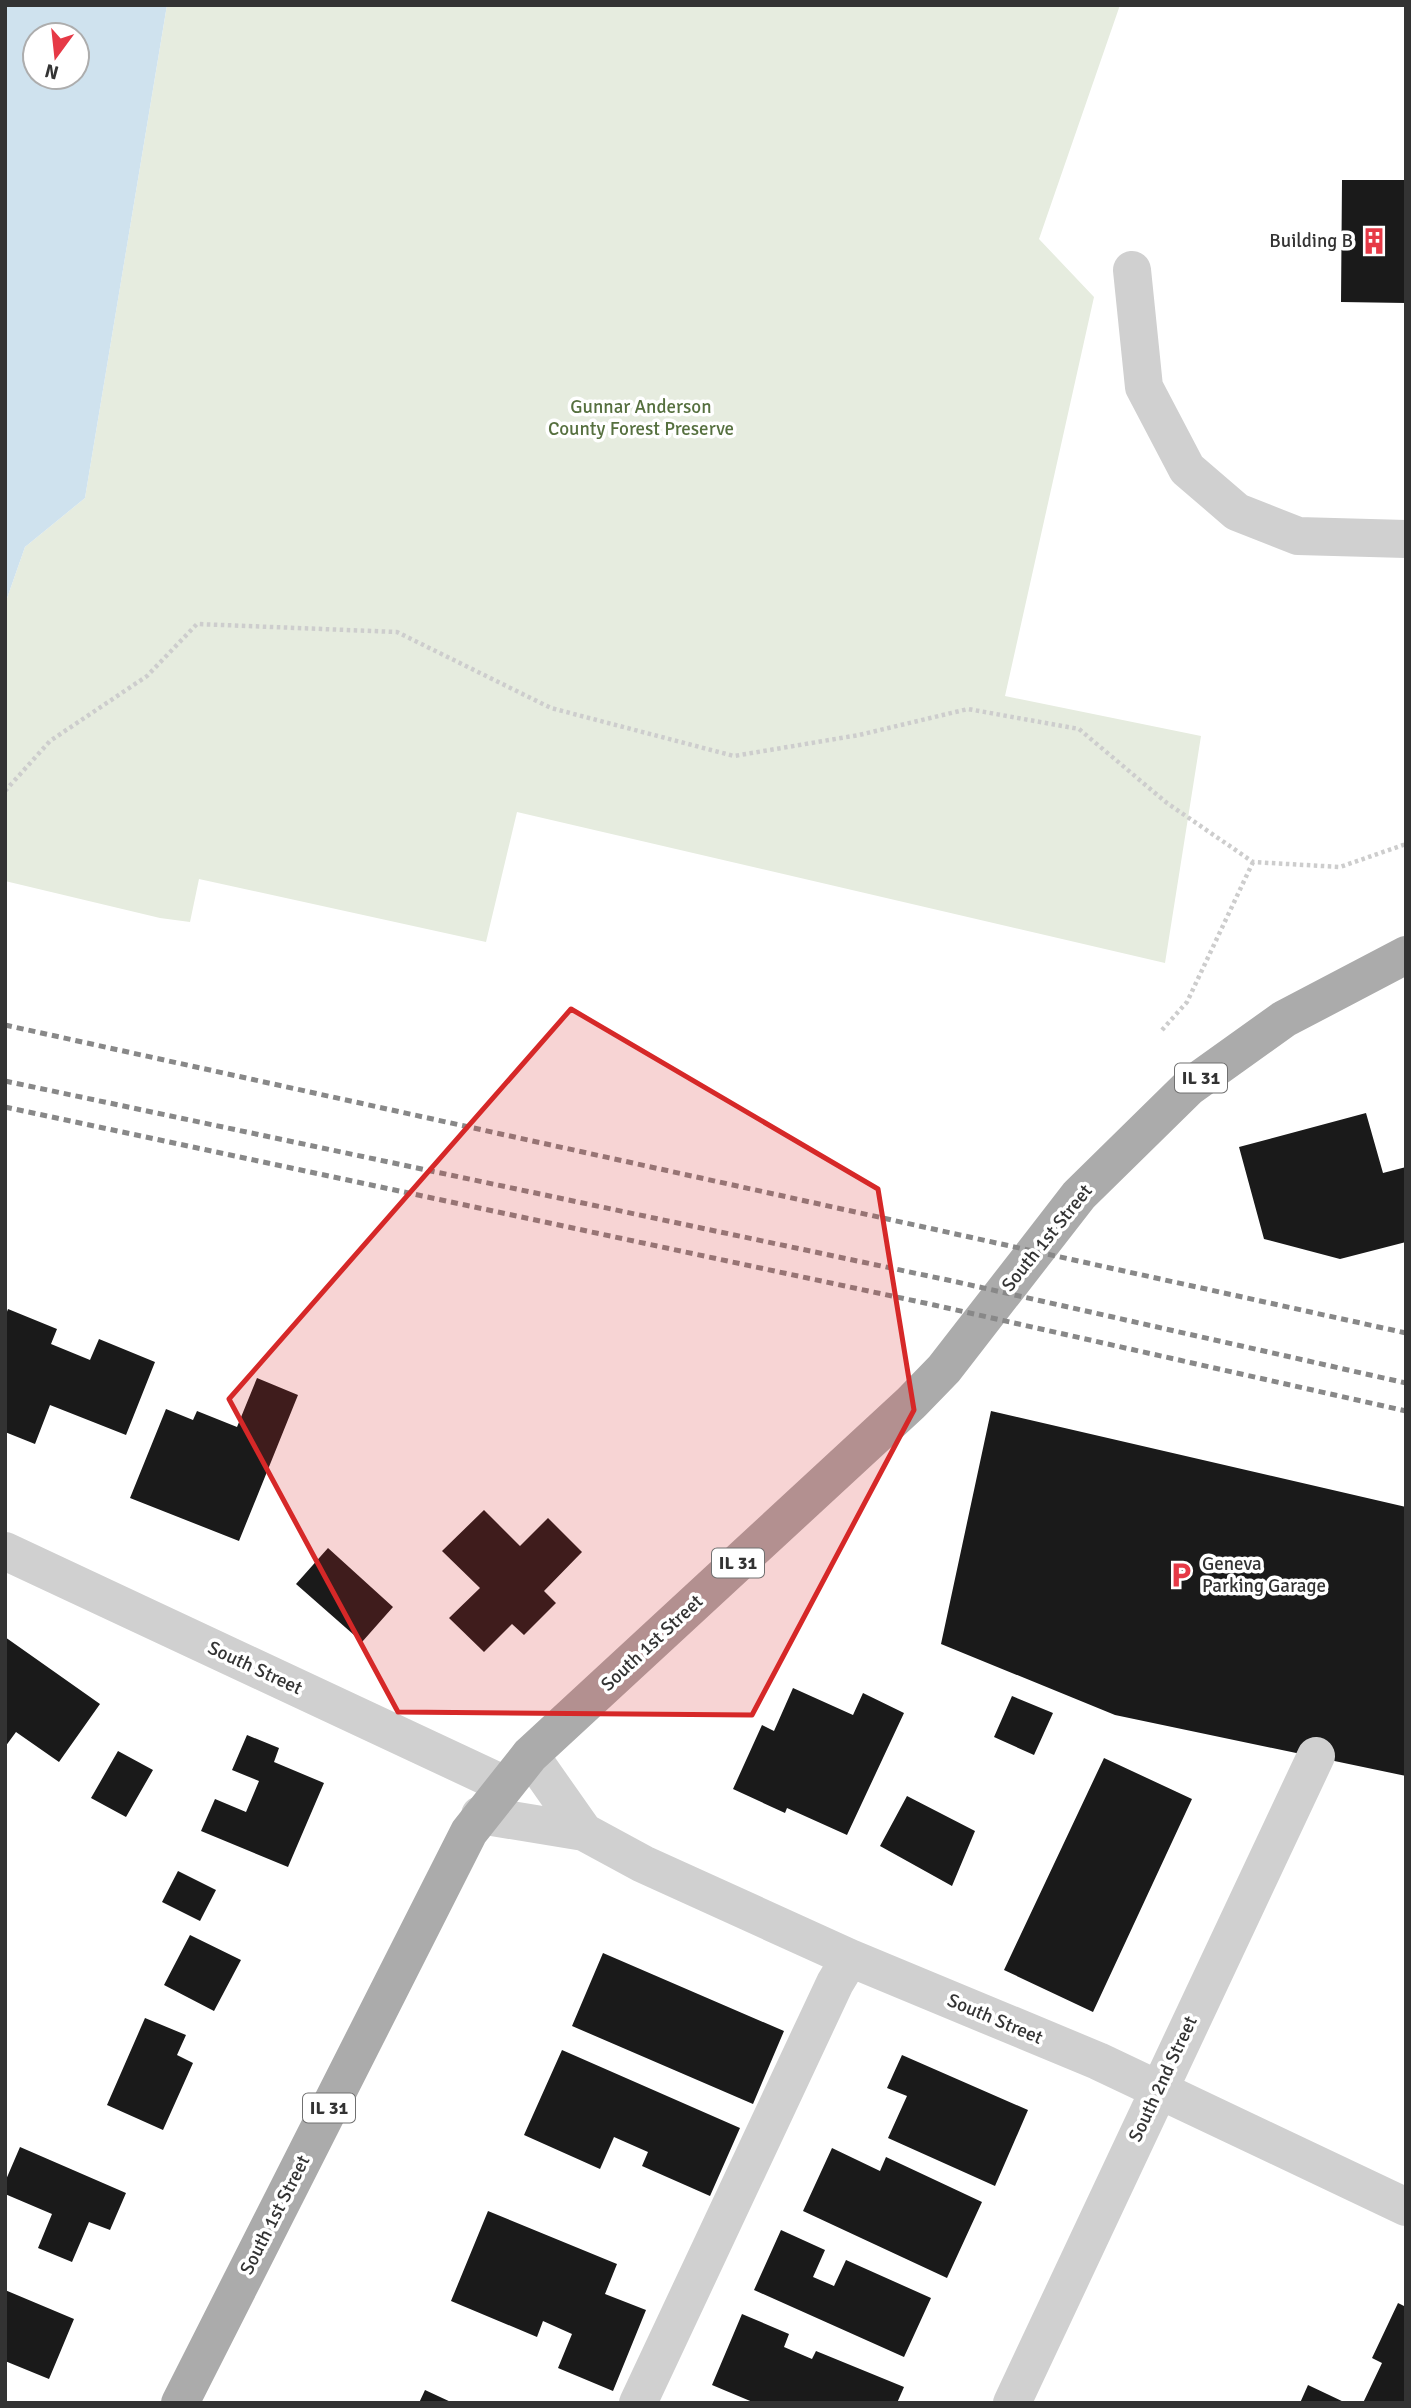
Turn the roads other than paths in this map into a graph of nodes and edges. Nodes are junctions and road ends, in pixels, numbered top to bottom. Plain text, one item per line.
1 (1132, 270) dead end
2 (1406, 539) edge
3 (1406, 955) edge
4 (5, 1551) edge
5 (530, 1755) junction
6 (1316, 1756) dead end
7 (505, 1785) junction
8 (480, 1815) junction
9 (584, 1832) junction
10 (850, 1958) junction
11 (1157, 2090) junction
12 (1406, 2207) edge
13 (180, 2403) edge
14 (638, 2403) edge
15 (1012, 2403) edge

1 - 2 street
3 - 5 main road, South 1st Street / IL 31
4 - 7 street, South Street
5 - 7 main road, South 1st Street / IL 31
5 - 9 street, South Street
6 - 11 street, South 2nd Street
7 - 8 main road, South 1st Street / IL 31
8 - 9 street, South Street
8 - 13 main road, South 1st Street / IL 31
9 - 10 street, South Street
10 - 11 street, South Street
10 - 14 street
11 - 12 street, South Street
11 - 15 street, South 2nd Street

